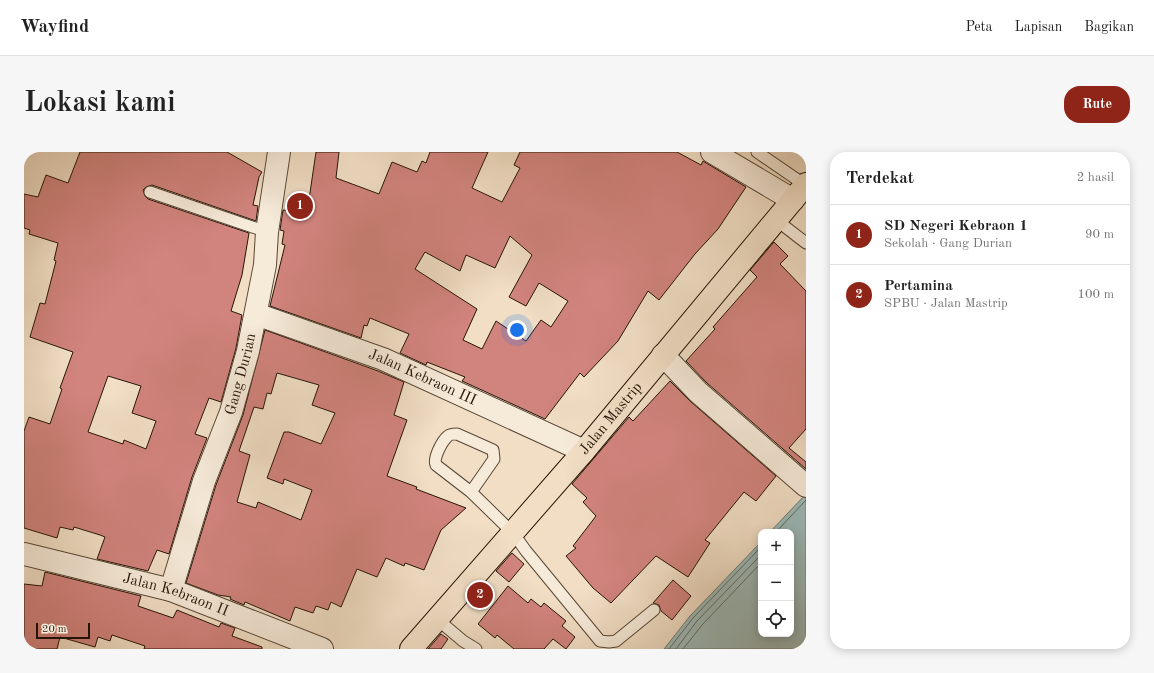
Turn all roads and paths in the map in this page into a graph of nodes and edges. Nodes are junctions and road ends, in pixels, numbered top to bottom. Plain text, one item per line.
1 (279, 152) edge
2 (712, 152) edge
3 (757, 152) edge
4 (801, 190) edge
5 (150, 192) dead end
6 (775, 219) junction
7 (267, 232) junction
8 (806, 243) edge
9 (256, 314) junction
10 (663, 355) junction
11 (584, 451) junction
12 (806, 486) edge
13 (471, 492) junction
14 (513, 533) junction
15 (24, 554) edge
16 (171, 590) junction
17 (654, 610) dead end
18 (437, 619) junction
19 (322, 649) edge
20 (411, 649) edge
21 (476, 649) edge

1 - 7 street, Gang Durian
2 - 4 street
3 - 4 lane
4 - 6 main road, Jalan Mastrip
5 - 7 lane
6 - 8 lane
6 - 10 main road, Jalan Mastrip
7 - 9 street, Gang Durian
9 - 11 street, Jalan Kebraon III
9 - 16 street, Gang Durian
10 - 11 main road, Jalan Mastrip
10 - 12 street
11 - 14 main road, Jalan Mastrip
13 - 13 lane
13 - 14 lane
14 - 17 lane
14 - 18 main road, Jalan Mastrip
15 - 16 street, Jalan Kebraon II
16 - 19 street, Jalan Kebraon II
18 - 20 main road, Jalan Mastrip
18 - 21 lane

